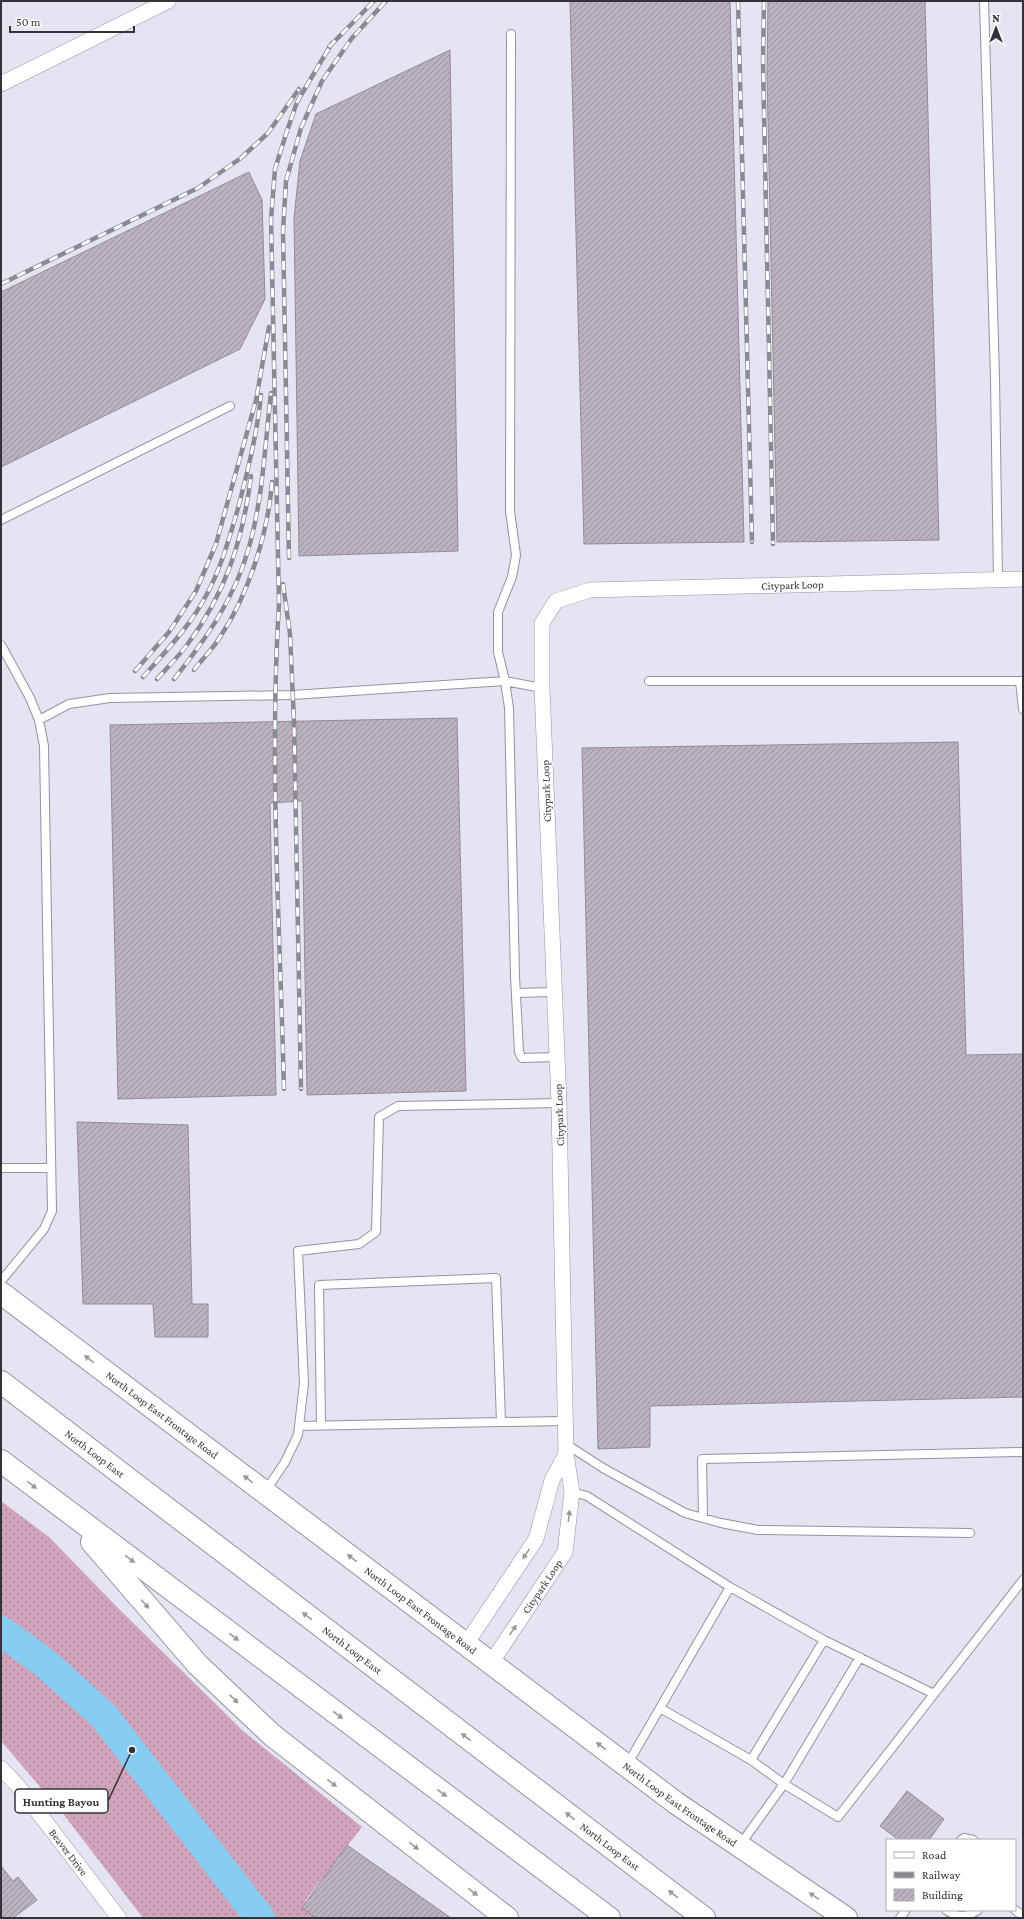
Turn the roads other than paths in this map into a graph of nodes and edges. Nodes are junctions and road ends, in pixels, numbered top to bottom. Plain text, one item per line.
1 (168, 1) edge
2 (984, 1) edge
3 (511, 34) dead end
4 (1, 84) edge
5 (230, 406) dead end
6 (1, 520) edge
7 (1023, 579) edge
8 (998, 580) junction
9 (1, 645) edge
10 (505, 681) junction
11 (649, 681) dead end
12 (1022, 681) edge
13 (542, 688) junction
14 (1023, 710) edge
15 (39, 720) junction
16 (554, 992) junction
17 (516, 993) junction
18 (557, 1057) junction
19 (559, 1103) junction
20 (1, 1168) edge
21 (52, 1168) junction
22 (1, 1281) edge
23 (1, 1293) edge
24 (1, 1382) edge
25 (565, 1421) junction
26 (501, 1422) junction
27 (321, 1425) junction
28 (299, 1426) junction
29 (566, 1449) junction
30 (1023, 1452) edge
31 (1, 1461) edge
32 (265, 1492) junction
33 (572, 1492) junction
34 (65, 1511) junction
35 (703, 1518) junction
36 (970, 1533) dead end
37 (1023, 1580) edge
38 (730, 1587) junction
39 (824, 1640) junction
40 (466, 1644) junction
41 (860, 1657) junction
42 (491, 1663) junction
43 (934, 1694) junction
44 (660, 1708) junction
45 (751, 1760) junction
46 (627, 1766) junction
47 (1, 1768) edge
48 (784, 1784) junction
49 (739, 1846) junction
50 (948, 1911) edge
51 (976, 1911) edge
52 (119, 1918) edge
53 (507, 1918) edge
54 (609, 1918) edge
55 (704, 1918) edge
56 (846, 1918) edge

1 - 4 street
2 - 8 lane
3 - 10 lane
5 - 6 lane
7 - 8 street, Citypark Loop
8 - 13 street, Citypark Loop
9 - 15 lane
10 - 13 lane
10 - 15 lane
10 - 17 lane
11 - 12 lane
12 - 14 lane
13 - 16 street, Citypark Loop
15 - 21 lane
16 - 17 lane
16 - 18 street, Citypark Loop
17 - 18 lane
18 - 19 street, Citypark Loop
19 - 25 street, Citypark Loop
19 - 28 lane
20 - 21 lane
21 - 22 lane
32 -> 23 main road, North Loop East Frontage Road
55 -> 24 main road, North Loop East
25 - 26 lane
25 - 29 street, Citypark Loop
26 - 27 lane
26 - 27 lane
27 - 28 lane
28 - 32 lane
29 - 33 street, Citypark Loop
29 - 35 lane
29 -> 40 street
30 - 35 lane
31 -> 34 main road
40 -> 32 main road, North Loop East Frontage Road
33 - 38 lane
42 -> 33 street, Citypark Loop
34 -> 53 main road
34 -> 54 main road
35 - 36 lane
37 - 43 lane
38 - 39 lane
38 - 44 lane
39 - 41 lane
39 - 45 lane
40 - 42 main road, North Loop East Frontage Road
41 - 43 lane
41 - 48 lane
46 -> 42 main road, North Loop East Frontage Road
43 - 48 lane
44 - 45 lane
44 - 46 lane
45 - 48 lane
46 - 49 main road, North Loop East Frontage Road
47 - 52 street, Beaver Drive
48 - 49 lane
56 -> 49 main road, North Loop East Frontage Road
50 - 51 lane

